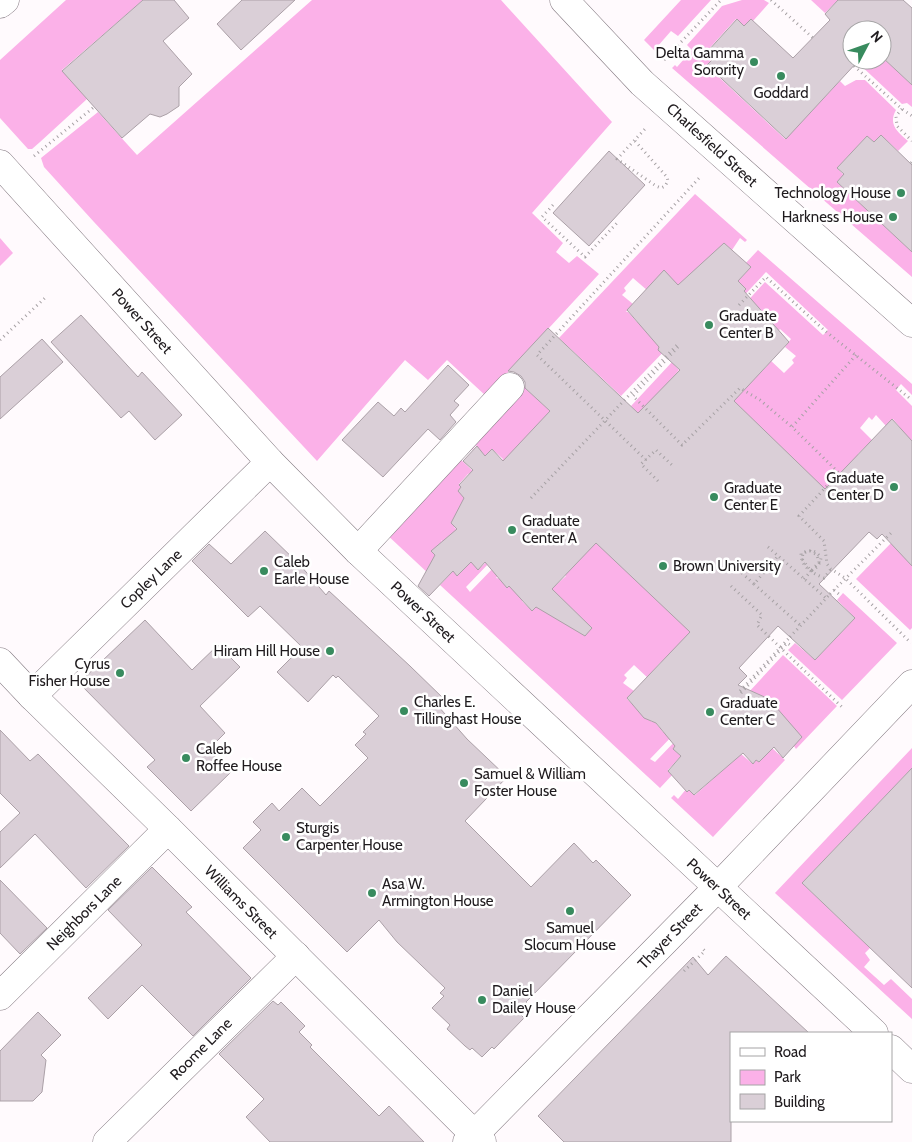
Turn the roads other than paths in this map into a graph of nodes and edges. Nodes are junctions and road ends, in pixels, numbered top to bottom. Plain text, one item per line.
1 (5, 0) edge
2 (564, 0) edge
3 (0, 4) edge
4 (0, 164) edge
5 (912, 323) edge
6 (510, 387) dead end
7 (270, 462) junction
8 (358, 551) junction
9 (0, 662) edge
10 (912, 684) edge
11 (32, 696) junction
12 (168, 829) junction
13 (718, 887) junction
14 (296, 956) junction
15 (0, 996) edge
16 (873, 1032) edge
17 (892, 1050) edge
18 (912, 1068) edge
19 (474, 1140) edge
20 (107, 1142) edge

1 - 3 street
2 - 5 street, Charlesfield Street
4 - 7 street, Power Street
6 - 8 street
7 - 8 street, Power Street
7 - 11 street, Copley Lane
8 - 13 street, Power Street
9 - 11 street, Williams Street
10 - 13 street, Thayer Street
11 - 12 street, Williams Street
12 - 14 street, Williams Street
12 - 15 street, Neighbors Lane
13 - 16 street, Power Street
13 - 19 street, Thayer Street
14 - 19 street, Williams Street
14 - 20 street, Roome Lane
17 - 18 street

